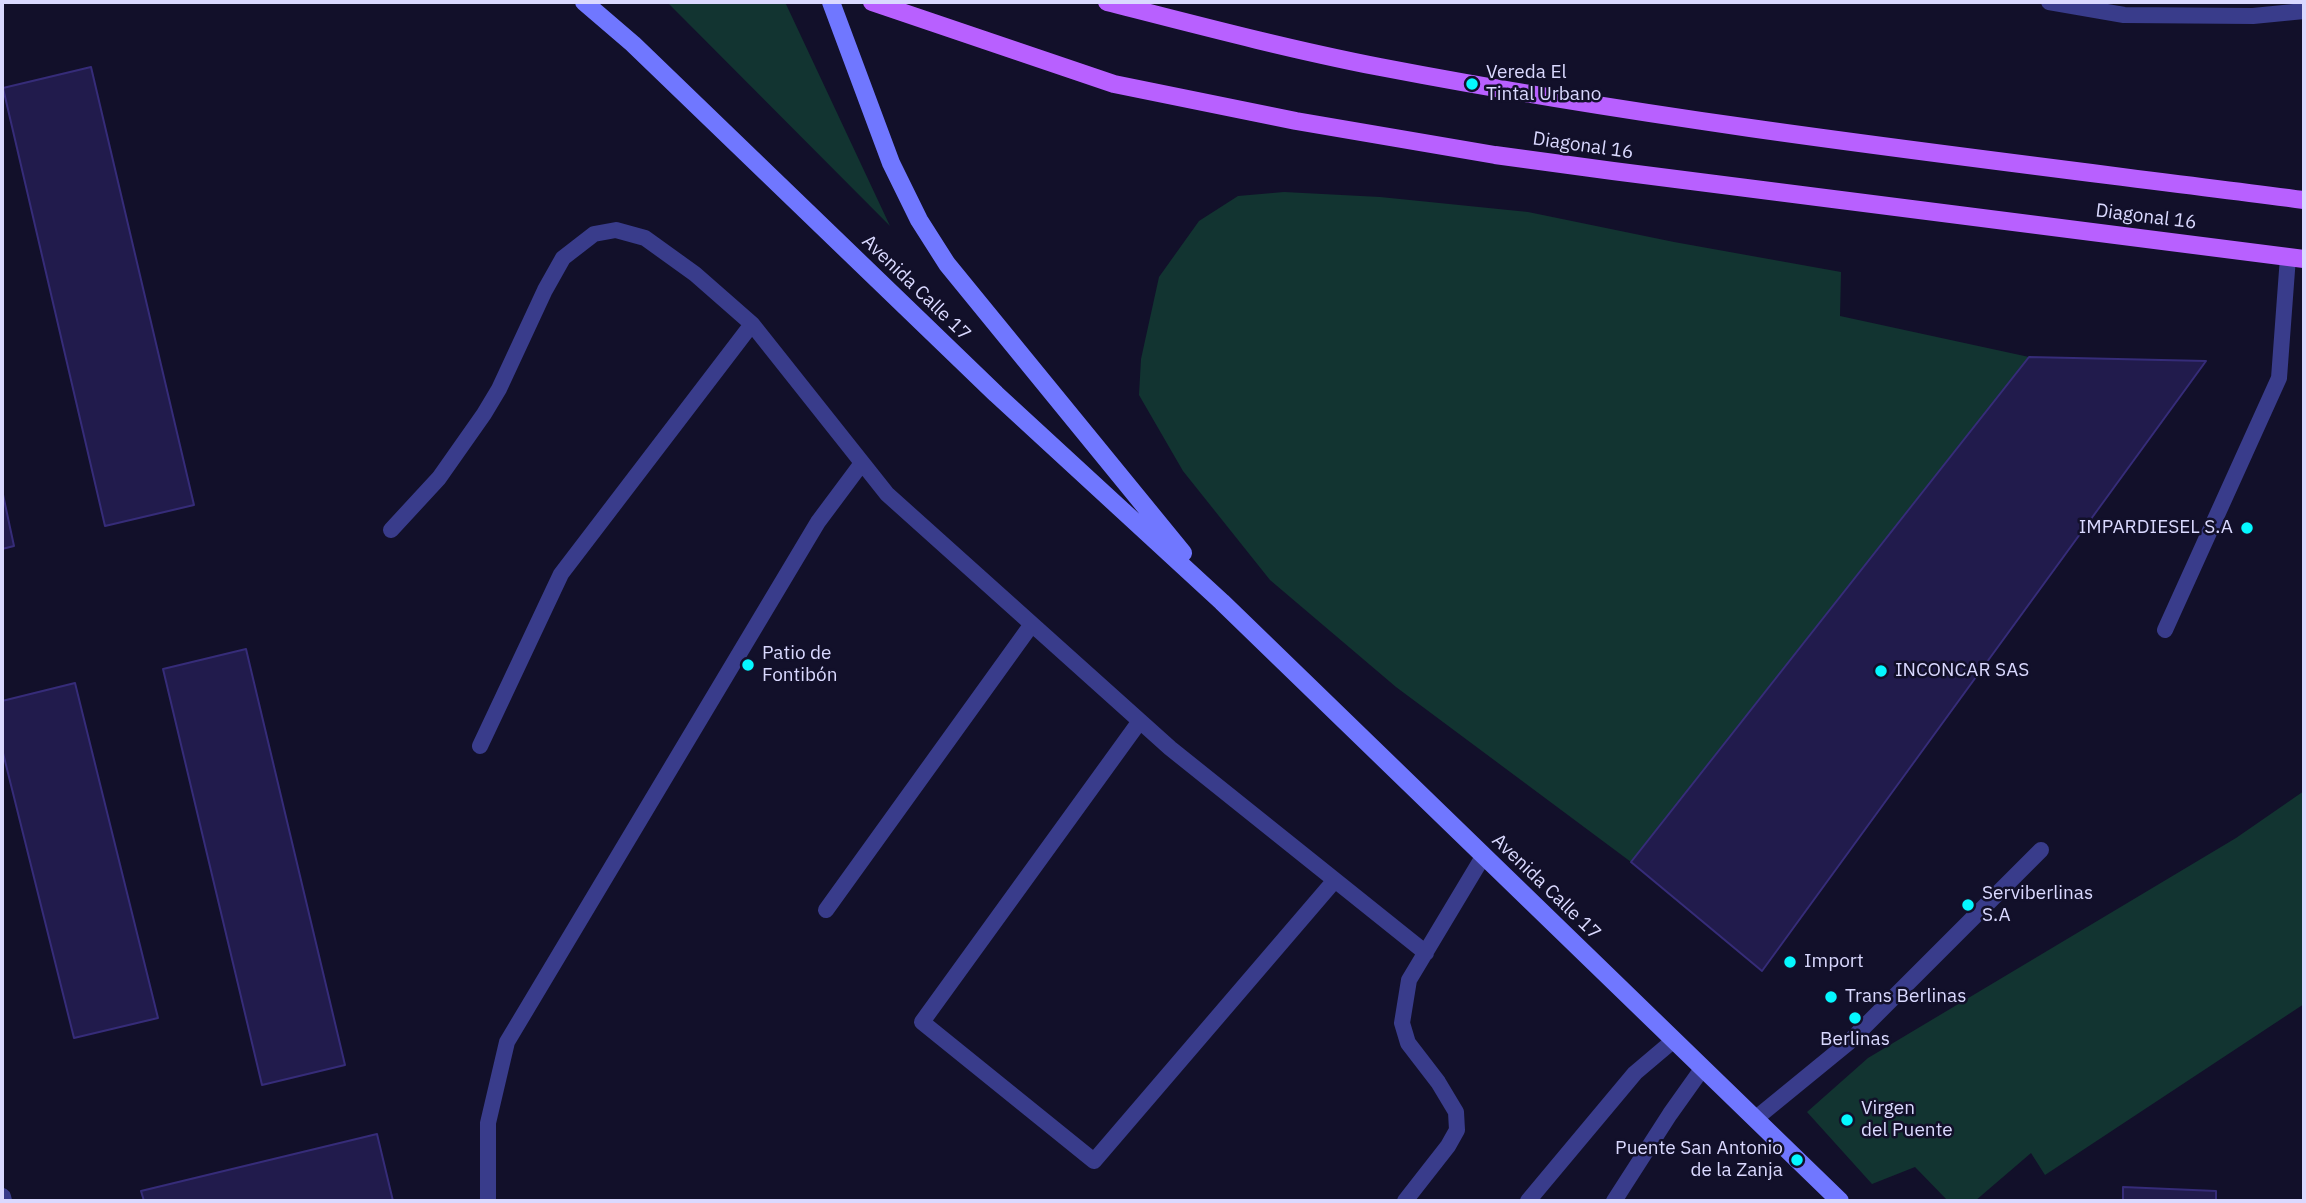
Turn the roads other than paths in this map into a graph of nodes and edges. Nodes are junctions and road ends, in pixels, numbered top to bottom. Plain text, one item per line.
1 (584, 2) edge
2 (831, 2) edge
3 (872, 2) edge
4 (1107, 2) edge
5 (2049, 2) edge
6 (2304, 11) edge
7 (2304, 200) edge
8 (2296, 258) edge
9 (752, 324) junction
10 (862, 463) junction
11 (391, 530) dead end
12 (1223, 602) junction
13 (1032, 624) junction
14 (2165, 629) dead end
15 (1140, 722) junction
16 (480, 746) dead end
17 (2041, 850) dead end
18 (1483, 855) junction
19 (1335, 880) junction
20 (826, 910) dead end
21 (1426, 953) junction
22 (1674, 1040) junction
23 (1702, 1069) junction
24 (1755, 1119) junction
25 (488, 1201) edge
26 (1405, 1201) edge
27 (1528, 1201) edge
28 (1614, 1201) edge
29 (1840, 1201) edge

1 - 12 main road, Avenida Calle 17
2 - 12 main road, Avenida Calle 17
3 - 8 main road, Diagonal 16
4 - 7 main road, Diagonal 16
5 - 6 lane
8 - 14 lane
9 - 10 lane
9 - 11 lane
9 - 16 lane
10 - 13 lane
10 - 25 lane
12 - 18 main road, Avenida Calle 17
13 - 15 lane
13 - 20 lane
15 - 19 lane
15 - 19 lane
17 - 24 lane
18 - 21 lane
18 - 22 main road, Avenida Calle 17
19 - 21 lane
21 - 26 lane
22 - 23 main road, Avenida Calle 17
22 - 27 lane
23 - 24 main road, Avenida Calle 17
23 - 28 lane
24 - 29 main road, Avenida Calle 17

